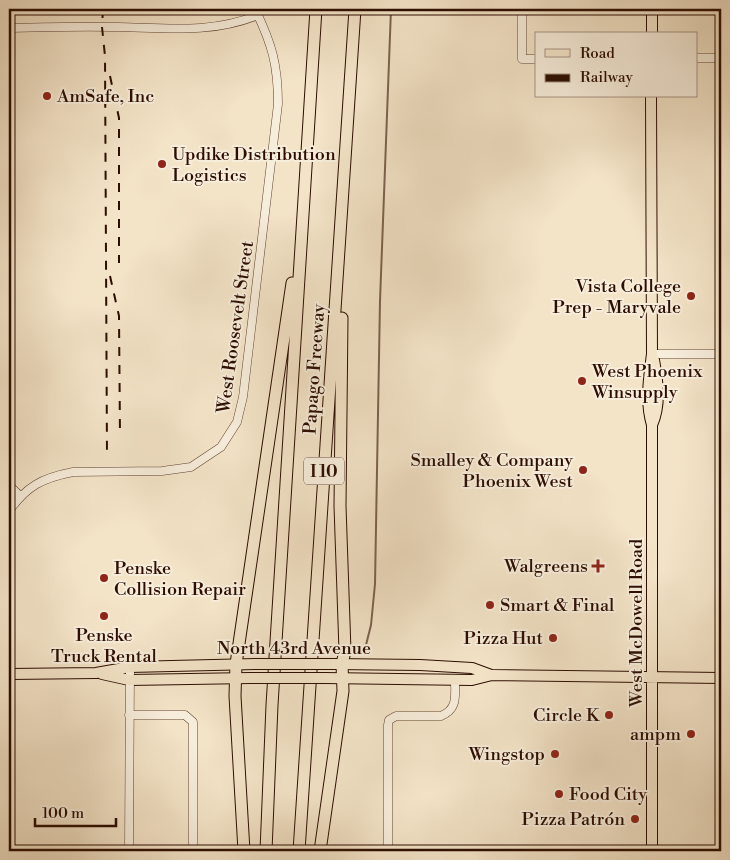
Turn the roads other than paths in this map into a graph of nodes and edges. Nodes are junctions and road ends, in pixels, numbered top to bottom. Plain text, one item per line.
1 (316, 9) edge
2 (354, 9) edge
3 (522, 9) edge
4 (652, 9) edge
5 (256, 12) edge
6 (9, 28) edge
7 (652, 32) edge
8 (698, 58) edge
9 (721, 58) edge
10 (535, 59) edge
11 (651, 98) edge
12 (302, 217) junction
13 (340, 246) junction
14 (652, 354) junction
15 (721, 354) edge
16 (9, 485) edge
17 (20, 496) junction
18 (9, 511) edge
19 (236, 664) junction
20 (337, 664) junction
21 (130, 667) junction
22 (472, 668) junction
23 (96, 673) junction
24 (9, 674) edge
25 (492, 675) junction
26 (652, 677) junction
27 (337, 678) junction
28 (721, 678) edge
29 (235, 679) junction
30 (129, 680) junction
31 (455, 680) junction
32 (472, 680) junction
33 (129, 715) junction
34 (129, 851) edge
35 (193, 851) edge
36 (244, 851) edge
37 (266, 851) edge
38 (299, 851) edge
39 (320, 851) edge
40 (388, 851) edge
41 (652, 851) edge

1 - 12 highway, Papago Freeway / I 10
2 - 13 highway, Papago Freeway / I 10
3 - 10 street
4 - 7 main road
5 - 6 street
5 - 17 street, West Roosevelt Street
8 - 9 street
11 - 14 main road, West McDowell Road
12 - 19 highway
12 - 37 highway, Papago Freeway / I 10
13 - 20 highway
13 - 38 highway, Papago Freeway / I 10
14 - 15 street
14 - 26 main road, West McDowell Road
16 - 17 street
17 - 18 street, West Roosevelt Street
19 - 20 main road, North 43rd Avenue, bridge
19 - 21 main road, North 43rd Avenue
19 - 29 highway
20 - 22 main road, North 43rd Avenue
20 - 27 highway
21 - 23 main road, North 43rd Avenue
21 - 30 street
22 - 25 main road, North 43rd Avenue
22 - 31 main road
22 - 32 main road
23 - 24 main road, North 43rd Avenue
23 - 30 main road, North 43rd Avenue
25 - 26 main road, North 43rd Avenue
25 - 32 main road, North 43rd Avenue
26 - 28 main road, North 43rd Avenue
26 - 41 main road, West McDowell Road
27 - 29 main road, North 43rd Avenue, bridge
27 - 31 main road, North 43rd Avenue
27 - 39 highway
29 - 30 main road, North 43rd Avenue
29 - 36 highway
30 - 33 street
31 - 32 main road, North 43rd Avenue
31 - 40 street
33 - 34 street
33 - 35 street

